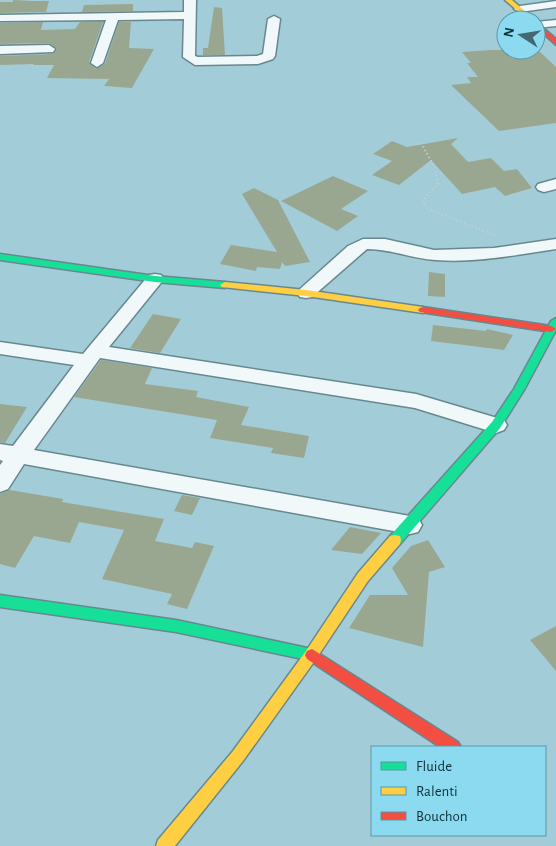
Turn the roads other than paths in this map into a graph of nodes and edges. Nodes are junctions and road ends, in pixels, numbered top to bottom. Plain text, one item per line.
1 (190, 0) edge
2 (508, 0) edge
3 (556, 4) edge
4 (520, 9) joint
5 (189, 15) junction
6 (113, 17) junction
7 (0, 18) edge
8 (274, 19) dead end
9 (546, 33) edge
10 (556, 43) edge
11 (49, 49) dead end
12 (0, 50) edge
13 (97, 63) dead end
14 (556, 244) edge
15 (0, 257) edge
16 (155, 279) junction
17 (306, 293) junction
18 (554, 325) edge
19 (0, 348) edge
20 (92, 356) junction
21 (496, 425) junction
22 (9, 454) edge
23 (0, 483) edge
24 (410, 525) junction
25 (0, 600) edge
26 (311, 655) junction
27 (451, 746) edge
28 (164, 846) edge

1 - 5 street
2 - 4 street
3 - 4 street
5 - 6 street
5 - 8 street
6 - 7 street
6 - 13 street
9 - 10 street
11 - 12 street
14 - 17 street
15 - 16 street
16 - 17 street
16 - 20 street
17 - 18 street
18 - 21 street
19 - 20 street
20 - 21 street
20 - 22 street
21 - 24 street
22 - 23 street
22 - 24 street
24 - 26 street
25 - 26 street
26 - 27 street
26 - 28 street

